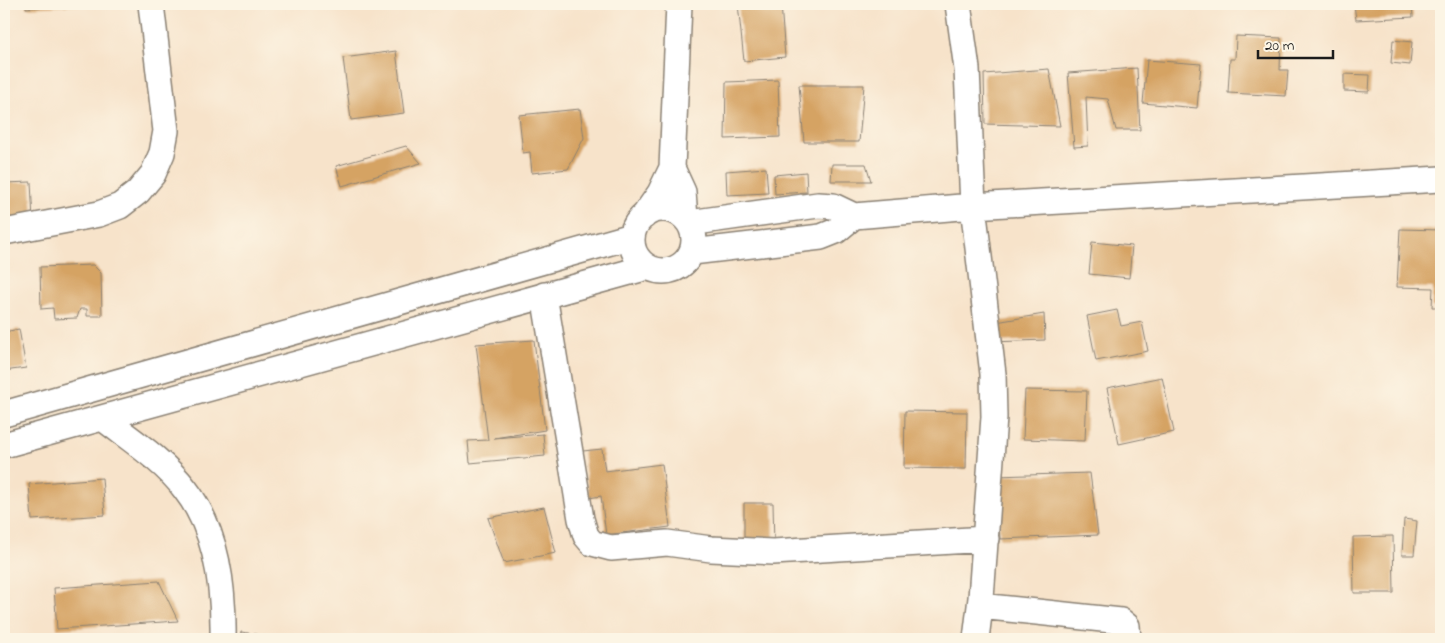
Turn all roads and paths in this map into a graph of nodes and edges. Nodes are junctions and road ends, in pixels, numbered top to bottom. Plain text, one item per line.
1 (151, 4) edge
2 (679, 4) edge
3 (958, 4) edge
4 (672, 168) junction
5 (1441, 179) edge
6 (973, 206) junction
7 (854, 216) junction
8 (687, 220) junction
9 (638, 226) junction
10 (4, 232) edge
11 (692, 252) junction
12 (648, 267) junction
13 (544, 295) junction
14 (4, 414) edge
15 (104, 418) junction
16 (4, 446) edge
17 (986, 539) junction
18 (980, 606) junction
19 (223, 639) edge
20 (976, 639) edge
21 (1128, 639) edge

1 - 10 street
2 - 4 street
3 - 6 street
4 - 8 street
4 - 9 street
5 - 6 street
6 - 7 street
6 - 17 street
7 - 8 street
7 - 11 street
8 - 9 street
8 - 11 street
9 - 12 street
9 - 14 street
11 - 12 street
12 - 13 street
13 - 15 street
13 - 17 street
15 - 16 street
15 - 19 street
17 - 18 street
18 - 20 street
18 - 21 street

